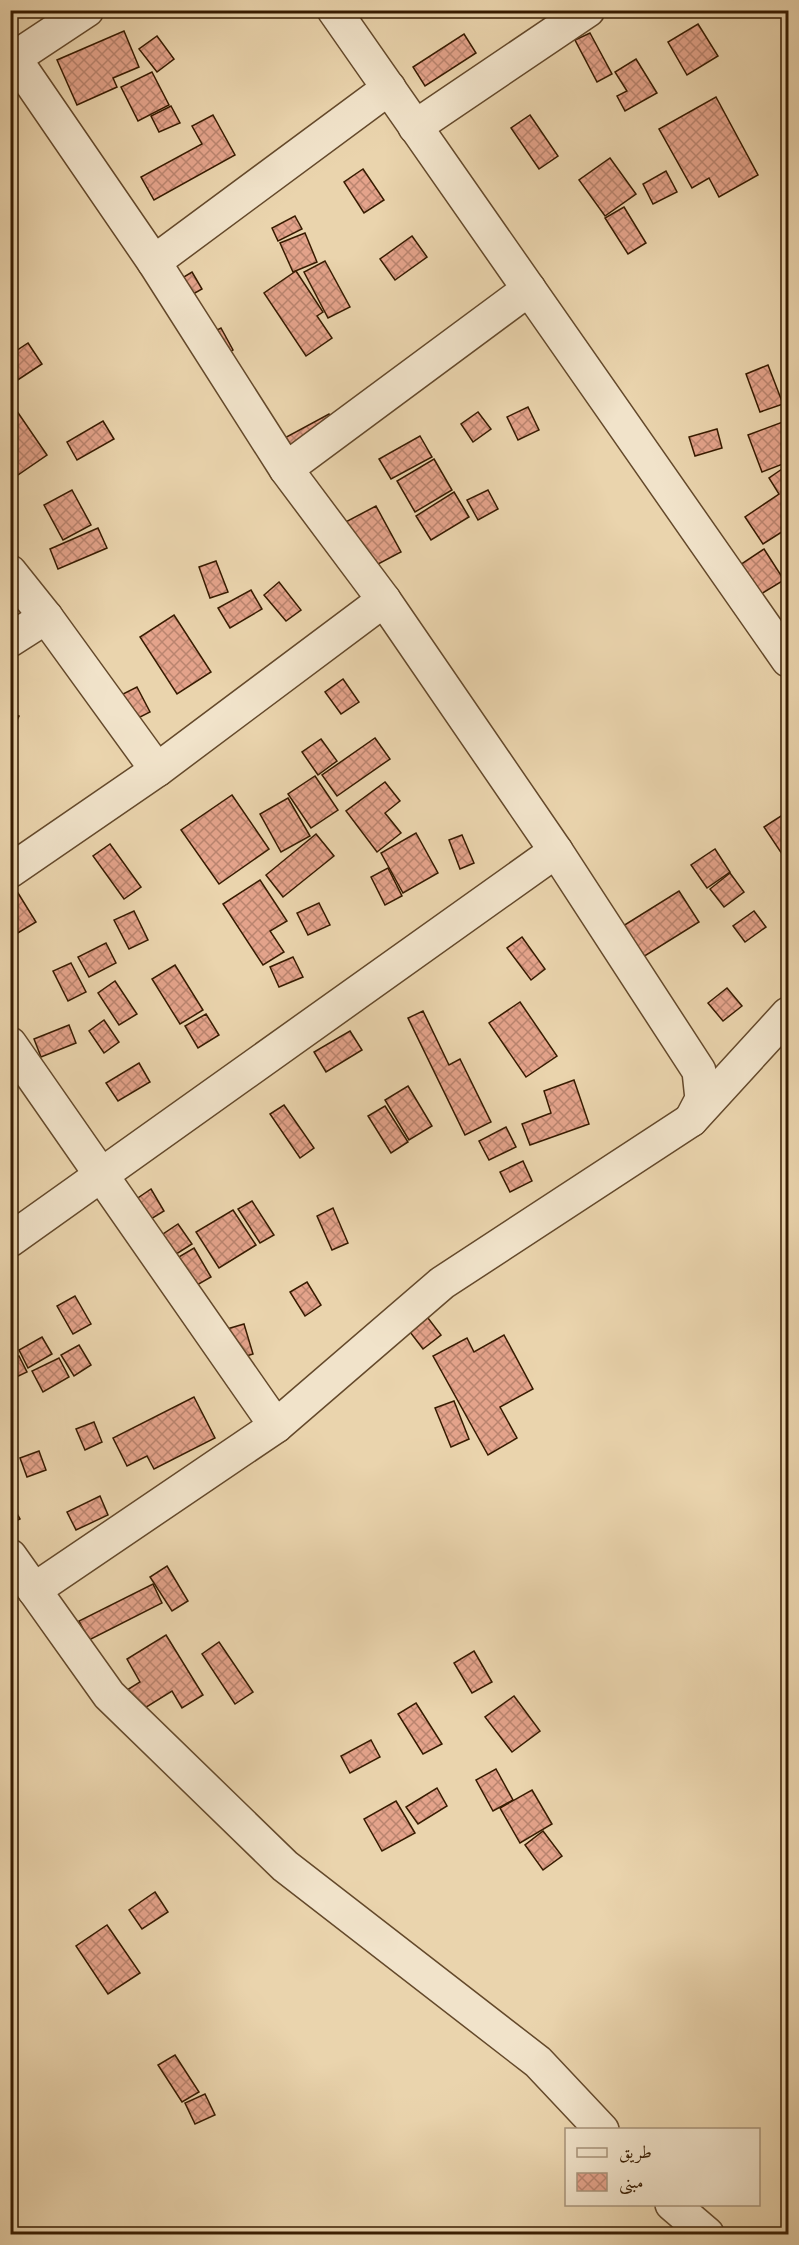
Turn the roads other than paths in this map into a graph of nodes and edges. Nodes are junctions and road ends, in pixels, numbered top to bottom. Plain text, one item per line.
1 (87, 10) edge
2 (334, 10) edge
3 (588, 10) edge
4 (12, 57) edge
5 (389, 88) junction
6 (416, 127) junction
7 (154, 262) junction
8 (529, 289) junction
9 (286, 469) junction
10 (10, 572) edge
11 (384, 600) junction
12 (46, 617) junction
13 (10, 640) edge
14 (789, 660) edge
15 (157, 770) junction
16 (556, 851) junction
17 (10, 871) edge
18 (789, 1014) edge
19 (10, 1044) edge
20 (691, 1120) junction
21 (101, 1175) junction
22 (10, 1240) edge
23 (276, 1426) junction
24 (10, 1556) edge
25 (34, 1590) junction
26 (600, 2128) edge
27 (673, 2206) edge
28 (706, 2235) edge

1 - 4 street
2 - 5 street
3 - 6 street
4 - 7 street
5 - 6 street
5 - 7 street
6 - 8 street
7 - 9 street
8 - 9 street
8 - 14 street
9 - 11 street
10 - 12 street
11 - 15 street
11 - 16 street
12 - 13 street
12 - 15 street
15 - 17 street
16 - 20 street
16 - 21 street
18 - 20 street
19 - 21 street
20 - 23 street
21 - 22 street
21 - 23 street
23 - 25 street
24 - 25 street
25 - 26 street
27 - 28 street

